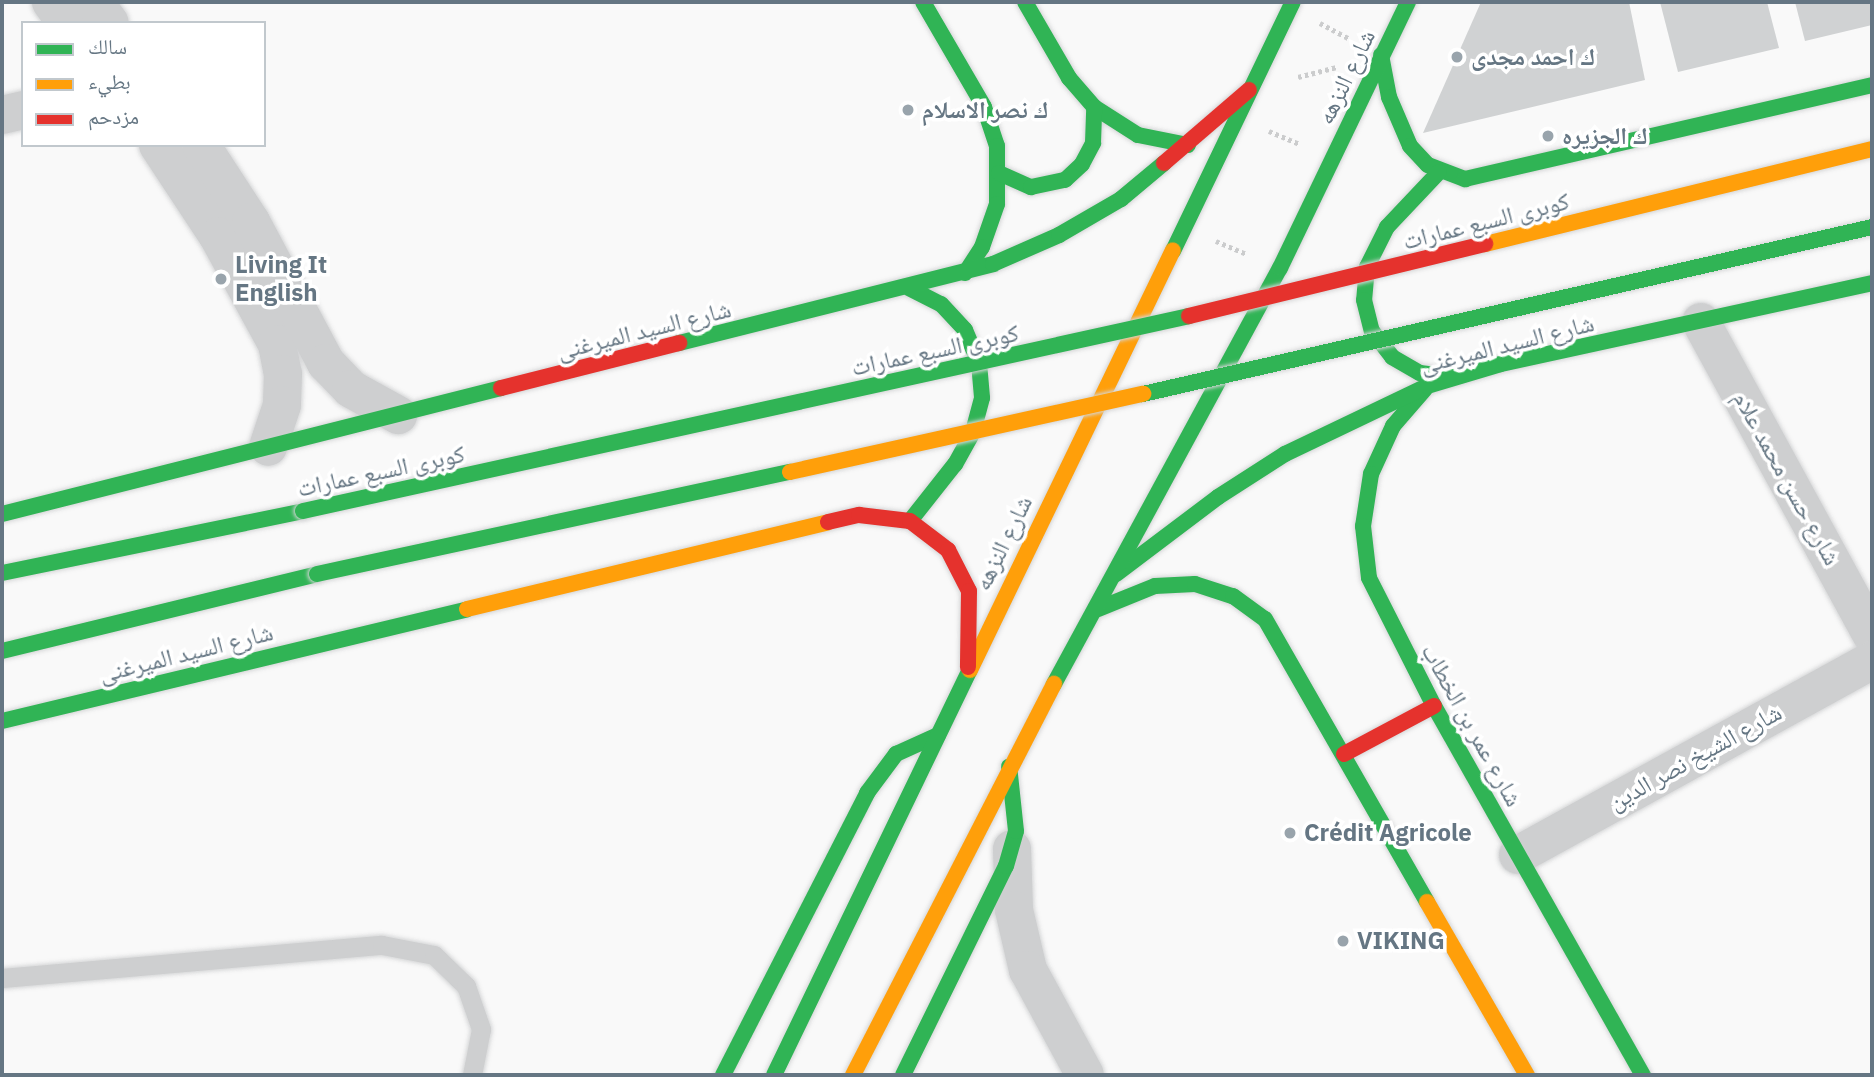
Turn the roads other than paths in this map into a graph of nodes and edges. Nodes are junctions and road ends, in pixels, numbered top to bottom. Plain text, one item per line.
1 (51, 2) edge
2 (94, 2) edge
3 (923, 2) edge
4 (1025, 2) edge
5 (1408, 2) edge
6 (1291, 5) edge
7 (65, 21) edge
8 (108, 21) edge
9 (1381, 55) junction
10 (1872, 85) edge
11 (1249, 90) junction
12 (1094, 107) junction
13 (21, 110) edge
14 (2, 115) edge
15 (1188, 145) junction
16 (159, 147) edge
17 (202, 147) edge
18 (1872, 149) edge
19 (1439, 172) junction
20 (999, 173) junction
21 (1872, 227) edge
22 (965, 273) junction
23 (1872, 283) edge
24 (909, 288) junction
25 (1702, 322) junction
26 (1452, 377) junction
27 (1427, 386) junction
28 (398, 415) junction
29 (268, 447) junction
30 (2, 514) edge
31 (910, 522) junction
32 (2, 573) edge
33 (1116, 574) junction
34 (1096, 610) junction
35 (1872, 635) edge
36 (2, 651) edge
37 (1872, 660) edge
38 (968, 667) junction
39 (1434, 706) junction
40 (2, 721) edge
41 (938, 735) junction
42 (1344, 754) junction
43 (1009, 766) junction
44 (1012, 849) junction
45 (1518, 855) junction
46 (2, 978) edge
47 (472, 1075) edge
48 (723, 1075) edge
49 (774, 1075) edge
50 (853, 1075) edge
51 (903, 1075) edge
52 (1086, 1075) edge
53 (1527, 1075) edge
54 (1643, 1075) edge

1 - 7 street
2 - 8 street
3 - 20 main road
4 - 12 main road
5 - 9 main road, شارع النزهه
6 - 11 main road, شارع النزهه
9 - 19 main road
9 - 33 main road, شارع النزهه
10 - 19 main road
11 - 15 main road, شارع السيد الميرغنى
11 - 38 main road, شارع النزهه
12 - 15 main road
12 - 20 main road
13 - 14 street
15 - 22 main road, شارع السيد الميرغنى
16 - 29 street
17 - 28 street
18 - 32 main road, كوبرى السبع عمارات, bridge
19 - 26 main road
20 - 22 main road
21 - 36 main road, bridge
22 - 24 main road, شارع السيد الميرغنى
23 - 25 main road, شارع السيد الميرغنى
24 - 28 main road, شارع السيد الميرغنى
24 - 31 main road
25 - 26 main road, شارع السيد الميرغنى
25 - 35 street, شارع حسن محمد علام
26 - 27 main road, شارع السيد الميرغنى
27 - 33 main road, شارع السيد الميرغنى
27 - 39 main road, شارع عمر بن الخطاب
28 - 29 main road, شارع السيد الميرغنى
29 - 30 main road, شارع السيد الميرغنى
31 - 38 main road, شارع السيد الميرغنى
31 - 40 main road, شارع السيد الميرغنى
33 - 34 main road, شارع النزهه
34 - 42 main road
34 - 43 main road, شارع النزهه
37 - 45 street, شارع الشيخ نصر الدين
38 - 41 main road, شارع النزهه
39 - 42 main road
39 - 45 main road, شارع عمر بن الخطاب
41 - 48 main road
41 - 49 main road, شارع النزهه
42 - 53 main road
43 - 44 main road
43 - 50 main road, شارع النزهه
44 - 51 main road
44 - 52 street
45 - 54 main road, شارع عمر بن الخطاب
46 - 47 lane

